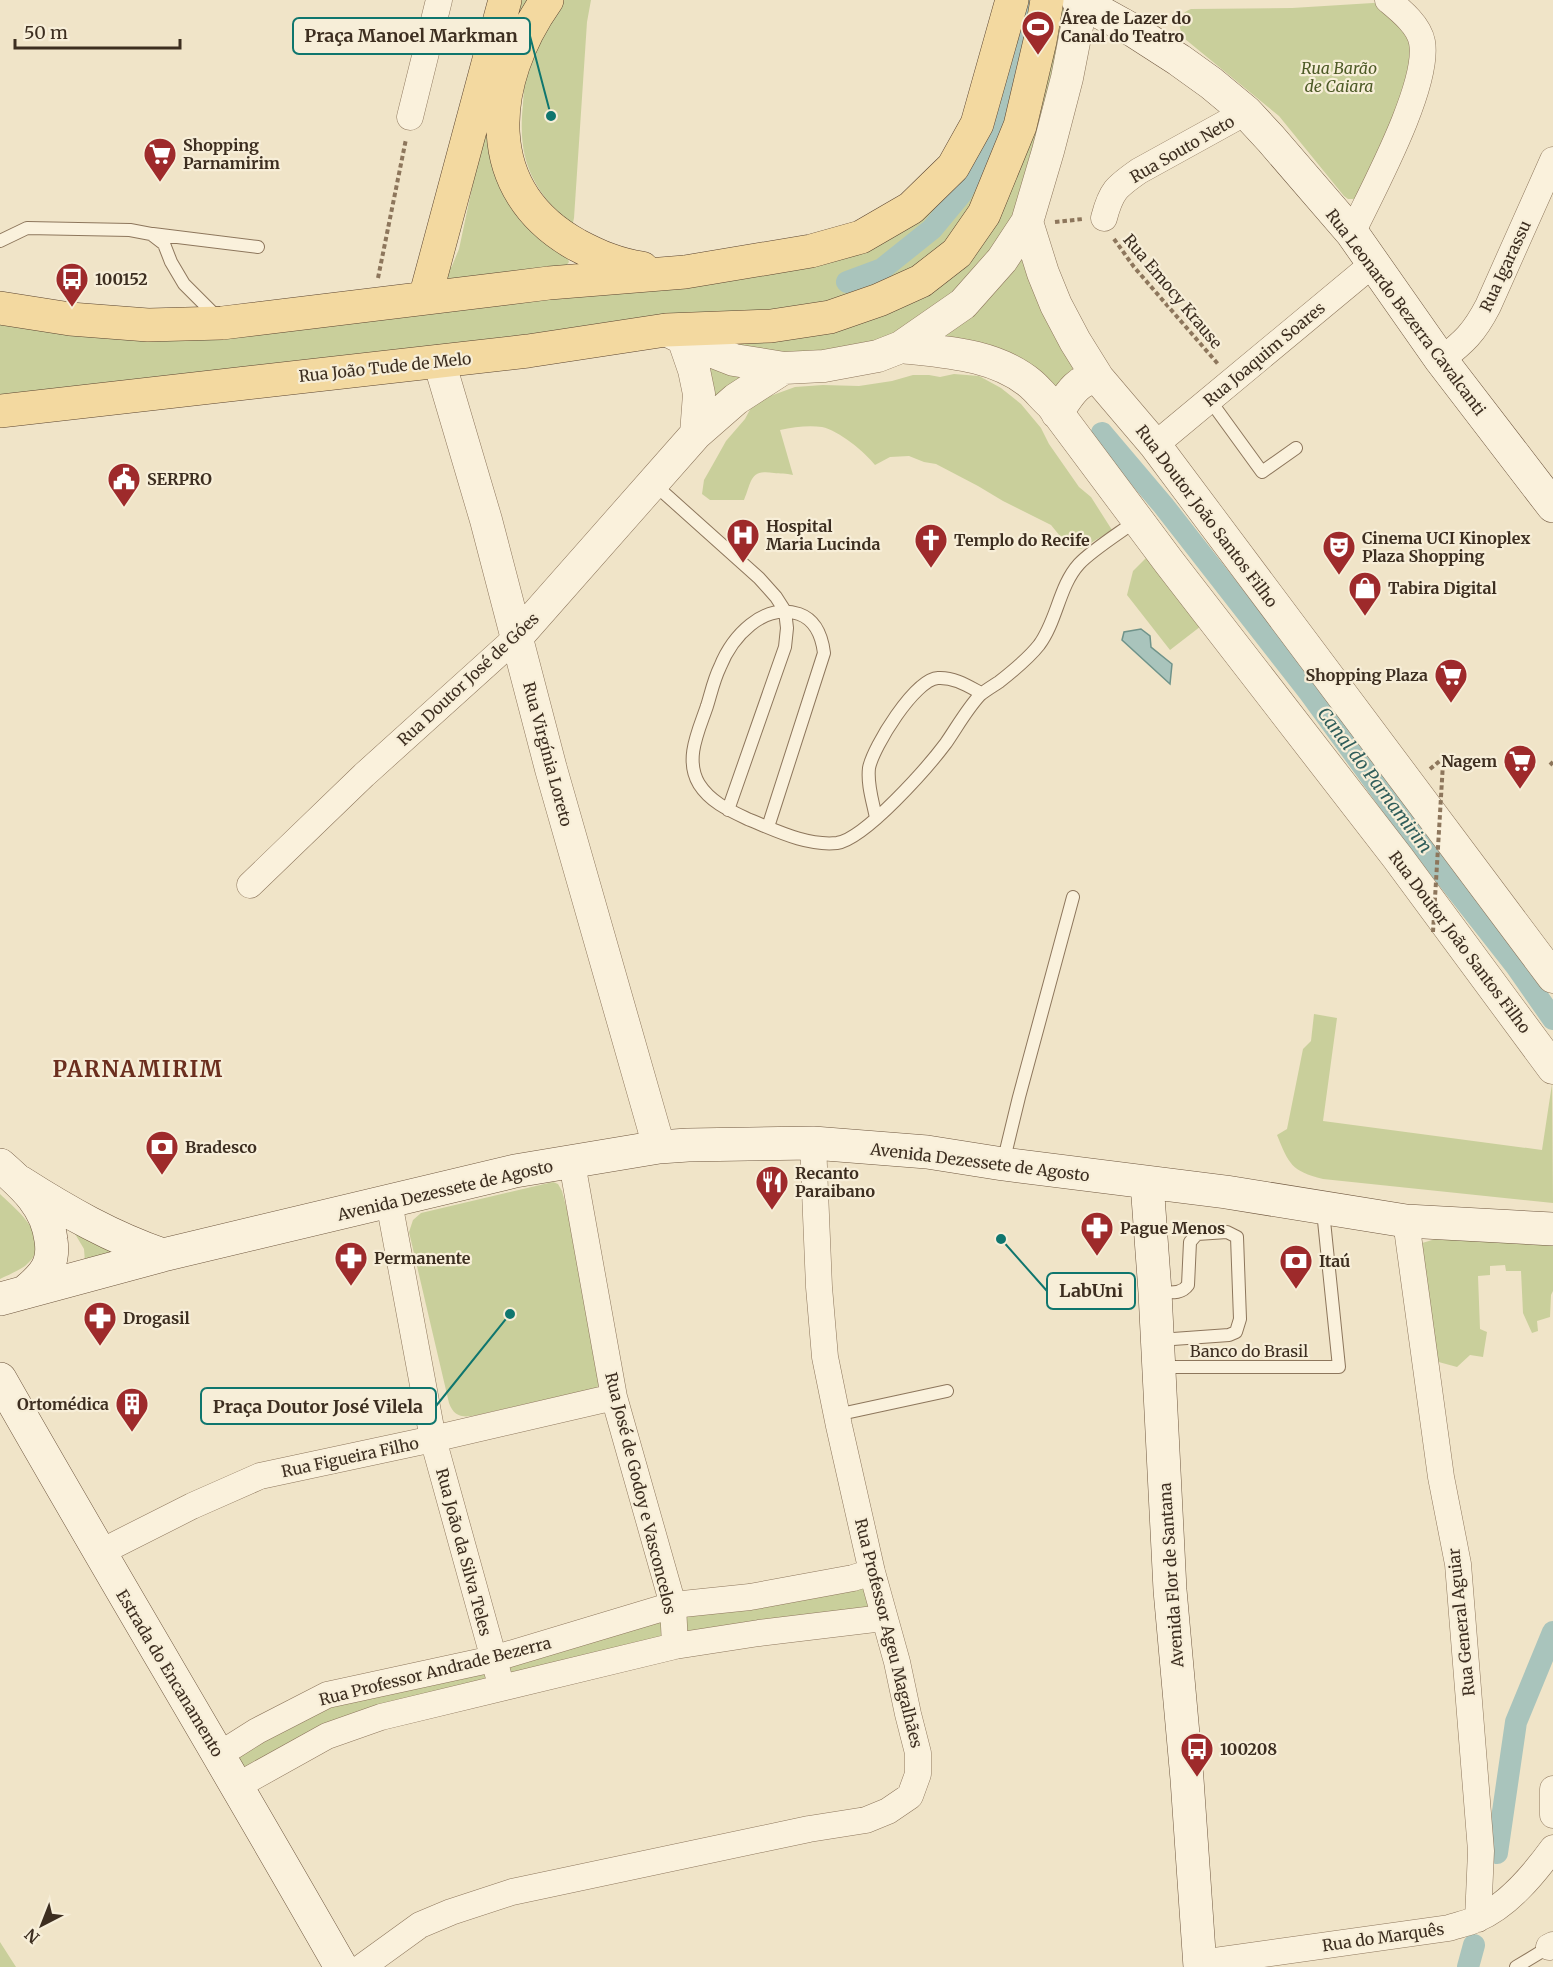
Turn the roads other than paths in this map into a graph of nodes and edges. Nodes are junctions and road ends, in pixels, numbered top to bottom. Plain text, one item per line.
1 (440, 0) edge
2 (505, 0) edge
3 (547, 0) edge
4 (1012, 0) edge
5 (1047, 0) edge
6 (1085, 0) edge
7 (1388, 0) edge
8 (1246, 112) junction
9 (410, 117) road end
10 (1553, 160) edge
11 (1104, 219) road end
12 (1027, 222) junction
13 (1352, 233) junction
14 (151, 234) junction
15 (0, 241) edge
16 (258, 247) dead end
17 (1374, 263) junction
18 (685, 272) junction
19 (424, 298) junction
20 (0, 308) edge
21 (222, 323) junction
22 (675, 334) junction
23 (901, 347) junction
24 (1441, 360) junction
25 (439, 361) junction
26 (784, 368) junction
27 (1098, 378) junction
28 (1209, 399) junction
29 (0, 411) edge
30 (1057, 413) junction
31 (696, 434) junction
32 (1155, 445) junction
33 (1296, 448) dead end
34 (654, 484) junction
35 (1553, 506) edge
36 (1138, 520) junction
37 (785, 611) junction
38 (520, 624) junction
39 (981, 693) junction
40 (728, 810) junction
41 (876, 819) junction
42 (768, 827) junction
43 (250, 885) dead end
44 (1073, 897) dead end
45 (1553, 977) edge
46 (1553, 1068) edge
47 (813, 1143) junction
48 (659, 1147) junction
49 (572, 1163) junction
50 (1003, 1164) junction
51 (10, 1174) edge
52 (1147, 1183) junction
53 (389, 1202) junction
54 (1323, 1208) junction
55 (1406, 1221) junction
56 (1551, 1228) edge
57 (163, 1255) junction
58 (1155, 1292) junction
59 (13, 1295) edge
60 (1158, 1354) junction
61 (0, 1379) edge
62 (947, 1392) dead end
63 (614, 1397) junction
64 (836, 1415) junction
65 (433, 1439) junction
66 (99, 1553) junction
67 (872, 1572) junction
68 (673, 1605) junction
69 (884, 1618) junction
70 (675, 1646) junction
71 (493, 1659) junction
72 (503, 1688) junction
73 (219, 1755) junction
74 (237, 1786) junction
75 (1553, 1789) edge
76 (1553, 1815) edge
77 (1553, 1848) edge
78 (1478, 1919) junction
79 (1551, 1946) edge
80 (1194, 1966) edge
81 (341, 1967) edge
82 (362, 1967) edge
83 (1516, 1967) edge

1 - 9 street
2 - 19 main road
3 - 18 main road
4 - 18 main road
5 - 22 main road, Rua João Tude de Melo
6 - 8 main road, Rua Leonardo Bezerra Cavalcanti
6 - 12 street
7 - 13 street
8 - 11 street, Rua Souto Neto
8 - 13 main road, Rua Leonardo Bezerra Cavalcanti
10 - 24 street, Rua Igarassu
12 - 23 street, Rua Doutor José de Góes
12 - 27 street, Rua Doutor João Santos Filho
13 - 17 main road, Rua Leonardo Bezerra Cavalcanti
14 - 15 lane
14 - 16 lane
14 - 21 lane
17 - 24 main road, Rua Leonardo Bezerra Cavalcanti
17 - 28 street, Rua Joaquim Soares
18 - 19 main road
19 - 21 main road
20 - 21 main road
22 - 25 main road, Rua João Tude de Melo
22 - 26 street, Rua Doutor José de Góes
22 - 31 street
23 - 26 street, Rua Doutor José de Góes
23 - 30 street, Rua Doutor João Santos Filho
24 - 35 main road, Rua Leonardo Bezerra Cavalcanti
25 - 29 main road, Rua João Tude de Melo
25 - 38 street, Rua Virgínia Loreto
26 - 31 street, Rua Doutor José de Góes
27 - 30 street
27 - 32 street, Rua Doutor João Santos Filho
28 - 32 street, Rua Joaquim Soares
28 - 33 lane
30 - 36 street, Rua Doutor João Santos Filho
31 - 34 street, Rua Doutor José de Góes
32 - 45 street, Rua Doutor João Santos Filho
34 - 37 lane
34 - 38 street, Rua Doutor José de Góes
36 - 39 lane
36 - 46 street, Rua Doutor João Santos Filho
37 - 40 lane
37 - 40 lane
37 - 42 lane
38 - 43 street, Rua Doutor José de Góes
38 - 48 street, Rua Virgínia Loreto
39 - 41 lane
39 - 41 lane
40 - 42 lane
41 - 42 lane
44 - 50 lane
47 - 48 main road, Avenida Dezessete de Agosto
47 - 50 main road, Avenida Dezessete de Agosto
47 - 64 street, Rua Professor Ageu Magalhães
48 - 49 main road, Avenida Dezessete de Agosto
49 - 53 main road, Avenida Dezessete de Agosto
49 - 63 street, Rua José de Godoy e Vasconcelos
50 - 52 main road, Avenida Dezessete de Agosto
51 - 57 main road
51 - 59 main road
52 - 54 main road, Avenida Dezessete de Agosto
52 - 58 main road, Avenida Flor de Santana
53 - 57 main road, Avenida Dezessete de Agosto
53 - 65 street, Rua João da Silva Teles
54 - 55 main road, Avenida Dezessete de Agosto
54 - 60 lane, Banco do Brasil
55 - 56 main road, Avenida Dezessete de Agosto
55 - 78 street, Rua General Aguiar
57 - 59 main road, Avenida Dezessete de Agosto
58 - 60 main road, Avenida Flor de Santana
58 - 60 lane
60 - 80 main road, Avenida Flor de Santana
61 - 66 main road, Estrada do Encanamento
62 - 64 lane
63 - 65 street, Rua Figueira Filho
63 - 68 street, Rua José de Godoy e Vasconcelos
64 - 67 street, Rua Professor Ageu Magalhães
65 - 66 street, Rua Figueira Filho
65 - 71 street, Rua João da Silva Teles
66 - 73 main road, Estrada do Encanamento
67 - 68 street, Rua Professor Andrade Bezerra
67 - 69 street, Rua Professor Ageu Magalhães
68 - 70 street, Rua José de Godoy e Vasconcelos
68 - 71 street, Rua Professor Andrade Bezerra
69 - 70 street, Rua Professor Andrade Bezerra
69 - 82 street, Rua Professor Ageu Magalhães
70 - 72 street, Rua Professor Andrade Bezerra
71 - 72 street, Rua João da Silva Teles
71 - 73 street, Rua Professor Andrade Bezerra
72 - 74 street, Rua Professor Andrade Bezerra
73 - 74 main road, Estrada do Encanamento
74 - 81 main road, Estrada do Encanamento
75 - 76 street
77 - 78 street, Rua do Marquês
78 - 80 street, Rua do Marquês
79 - 83 lane

